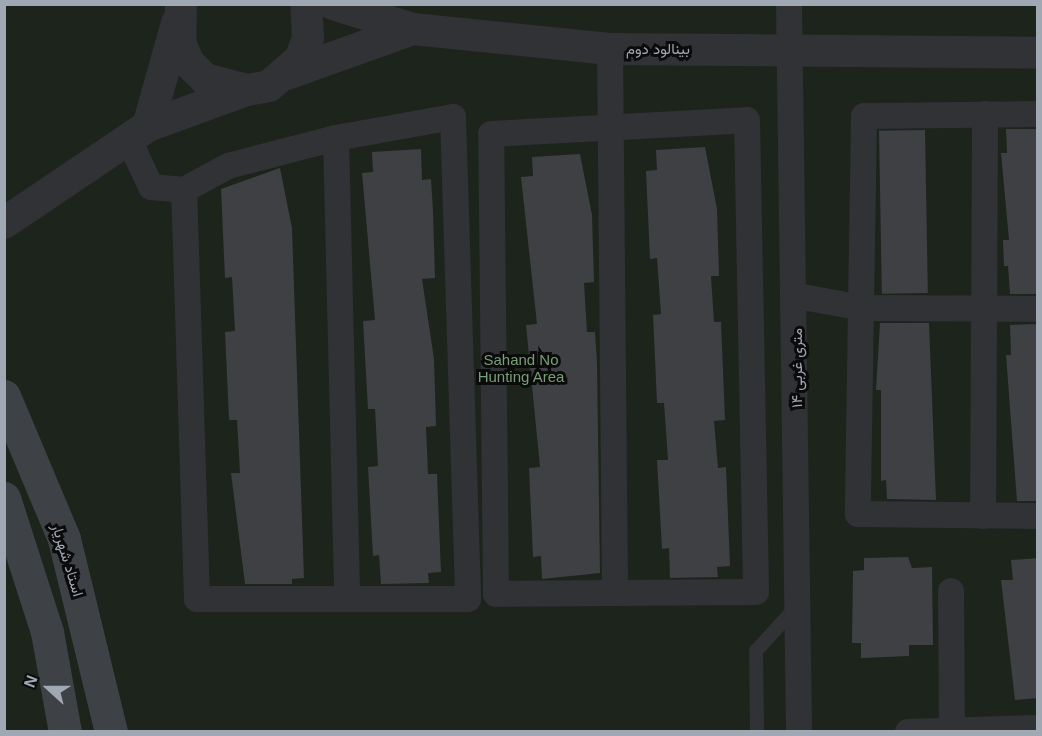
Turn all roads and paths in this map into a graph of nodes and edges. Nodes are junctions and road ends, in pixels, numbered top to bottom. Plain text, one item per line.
1 (306, 4) edge
2 (333, 4) edge
3 (789, 4) edge
4 (179, 11) edge
5 (413, 29) junction
6 (610, 49) junction
7 (789, 50) junction
8 (1038, 53) edge
9 (287, 74) junction
10 (247, 90) junction
11 (985, 114) junction
12 (1038, 114) edge
13 (607, 127) junction
14 (139, 133) junction
15 (336, 138) junction
16 (184, 190) junction
17 (4, 224) edge
18 (797, 296) junction
19 (862, 308) junction
20 (984, 309) junction
21 (1038, 309) edge
22 (4, 396) edge
23 (4, 498) edge
24 (983, 516) junction
25 (1038, 516) edge
26 (951, 591) dead end
27 (615, 592) junction
28 (347, 596) junction
29 (798, 605) junction
30 (1038, 728) edge
31 (952, 731) edge
32 (65, 732) edge
33 (111, 732) edge
34 (757, 732) edge
35 (799, 732) edge
36 (908, 732) edge

1 - 9 street
2 - 5 street
3 - 7 street, ۱۴ متری غربی
4 - 10 street
4 - 14 street
5 - 6 street, بینالود دوم
5 - 9 street, بینالود دوم
6 - 7 street, بینالود دوم
6 - 13 street
7 - 8 street, بینالود دوم
7 - 18 street, ۱۴ متری غربی
9 - 10 street, بینالود دوم
10 - 14 street, بینالود دوم
11 - 12 street
11 - 19 street
11 - 20 street
13 - 27 street
13 - 27 street
13 - 27 street
14 - 16 street
14 - 17 street, بینالود دوم
15 - 16 street
15 - 28 street
15 - 28 street
16 - 28 street
18 - 19 street
18 - 29 street, ۱۴ متری غربی
19 - 20 street
19 - 24 street
20 - 21 street
20 - 24 street
22 - 33 main road, استاد شهریار
23 - 32 main road
24 - 25 street
26 - 31 street
29 - 34 lane
29 - 35 street, ۱۴ متری غربی
30 - 31 street
31 - 36 street

